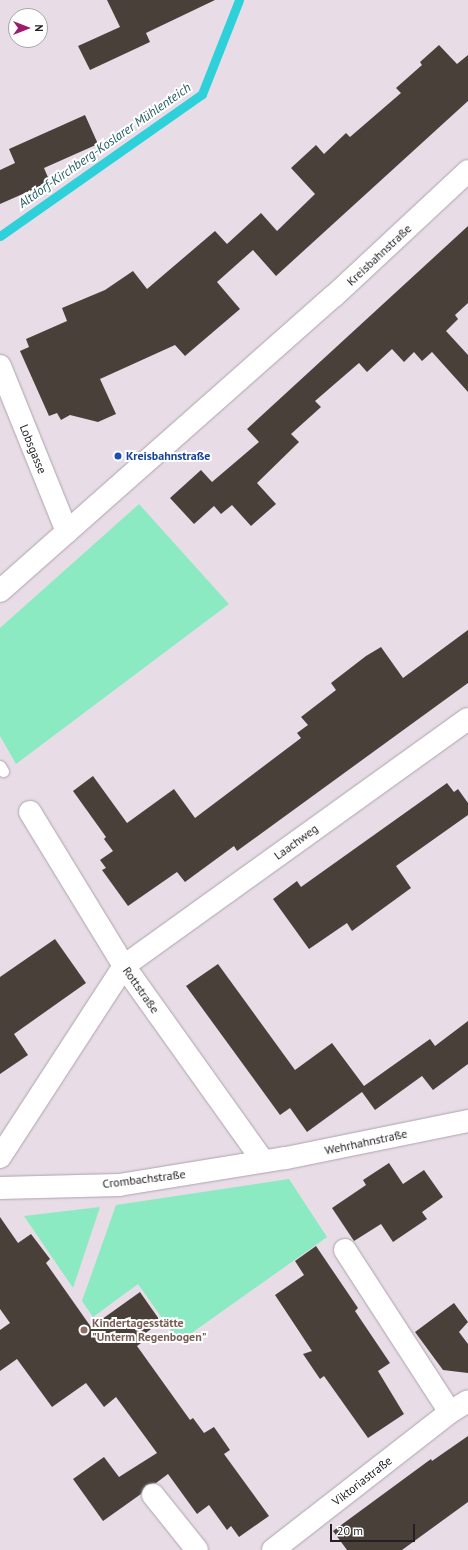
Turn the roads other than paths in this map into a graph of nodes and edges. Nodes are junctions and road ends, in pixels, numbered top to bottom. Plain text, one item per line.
1 (468, 171) edge
2 (0, 366) edge
3 (67, 532) junction
4 (0, 591) edge
5 (468, 718) edge
6 (30, 812) dead end
7 (124, 966) junction
8 (468, 1121) edge
9 (0, 1157) edge
10 (263, 1162) junction
11 (0, 1188) edge
12 (345, 1250) dead end
13 (459, 1406) edge
14 (153, 1495) dead end
15 (197, 1550) edge
16 (273, 1550) edge

1 - 3 street, Kreisbahnstraße
2 - 3 street, Lobsgasse
3 - 4 street, Kreisbahnstraße
5 - 7 street, Laachweg
6 - 7 street, Rottstraße
7 - 9 street
7 - 10 street, Rottstraße
8 - 10 street, Wehrhahnstraße
10 - 11 street, Crombachstraße
12 - 13 street, Viktoriastraße
13 - 16 street, Viktoriastraße
14 - 15 street

